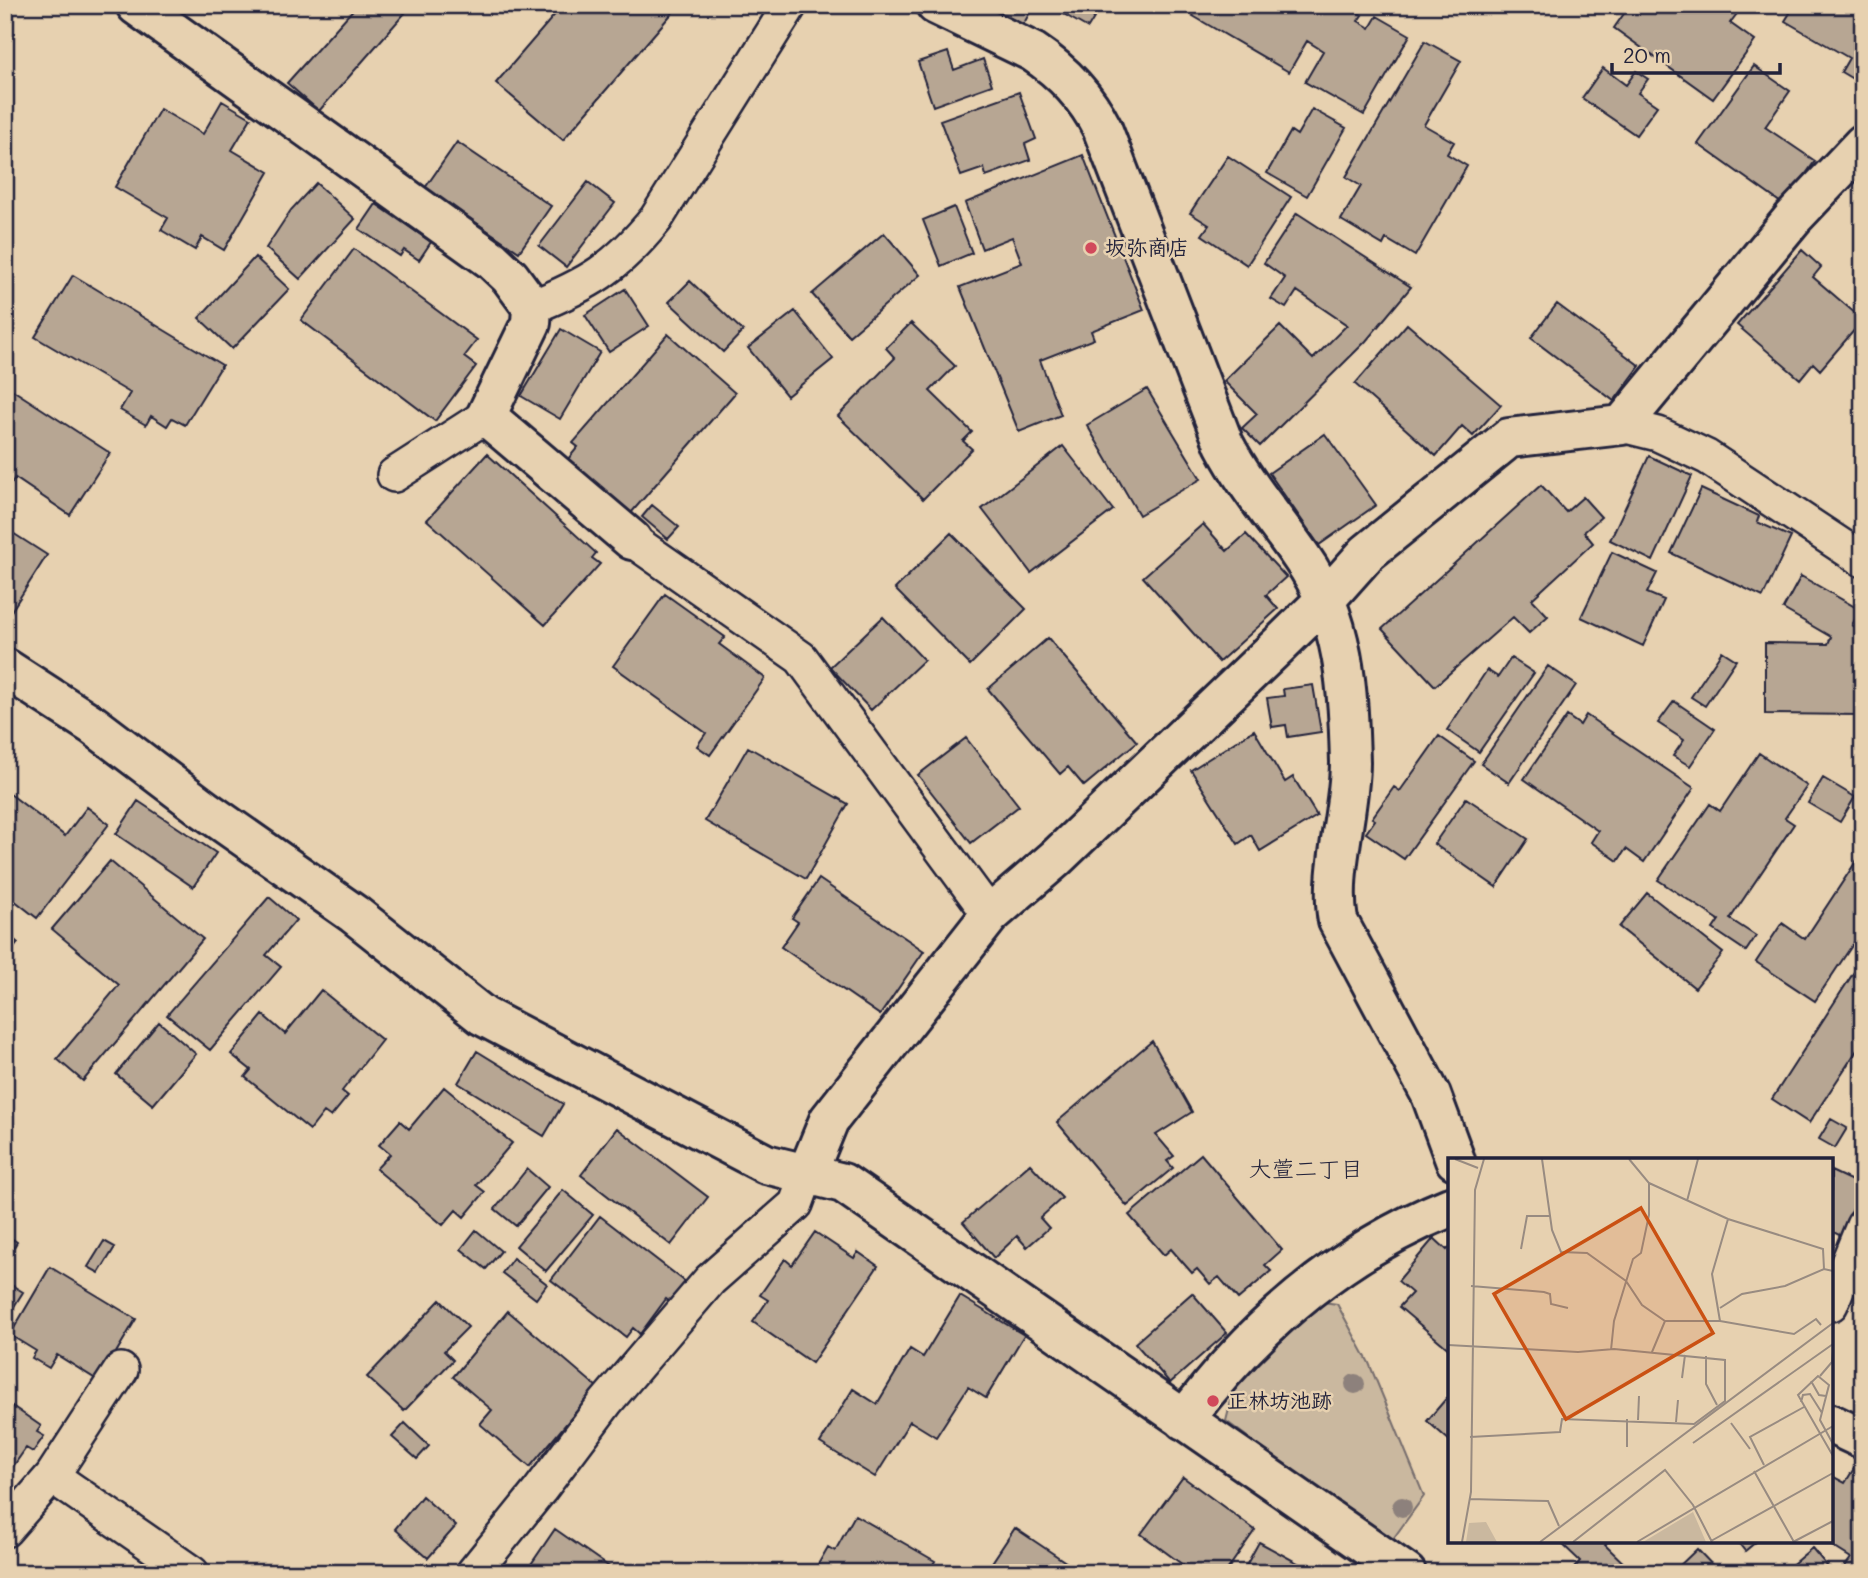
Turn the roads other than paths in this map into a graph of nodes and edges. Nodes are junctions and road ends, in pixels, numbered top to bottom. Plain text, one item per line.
1 (136, 5) edge
2 (790, 5) edge
3 (936, 5) edge
4 (1863, 144) edge
5 (532, 307) junction
6 (486, 416) junction
7 (1622, 425) junction
8 (394, 475) dead end
9 (632, 540) joint
10 (1863, 560) edge
11 (1326, 599) junction
12 (5, 668) edge
13 (990, 915) junction
14 (1454, 1158) edge
15 (807, 1174) junction
16 (1448, 1208) edge
17 (1863, 1226) edge
18 (1833, 1299) edge
19 (121, 1370) dead end
20 (1184, 1420) junction
21 (1833, 1425) edge
22 (1863, 1439) edge
23 (52, 1476) junction
24 (5, 1530) edge
25 (192, 1573) edge
26 (473, 1573) edge
27 (1406, 1573) edge

1 - 5 street
2 - 5 lane
3 - 11 street
4 - 7 street
5 - 6 street
6 - 8 lane
6 - 9 street
7 - 10 lane
7 - 11 street
9 - 13 lane
11 - 13 street
11 - 14 street
12 - 15 street
13 - 15 street
15 - 20 street
15 - 26 lane
16 - 20 street
17 - 18 lane
19 - 23 lane
20 - 27 street
21 - 22 street
23 - 24 lane
23 - 25 lane

